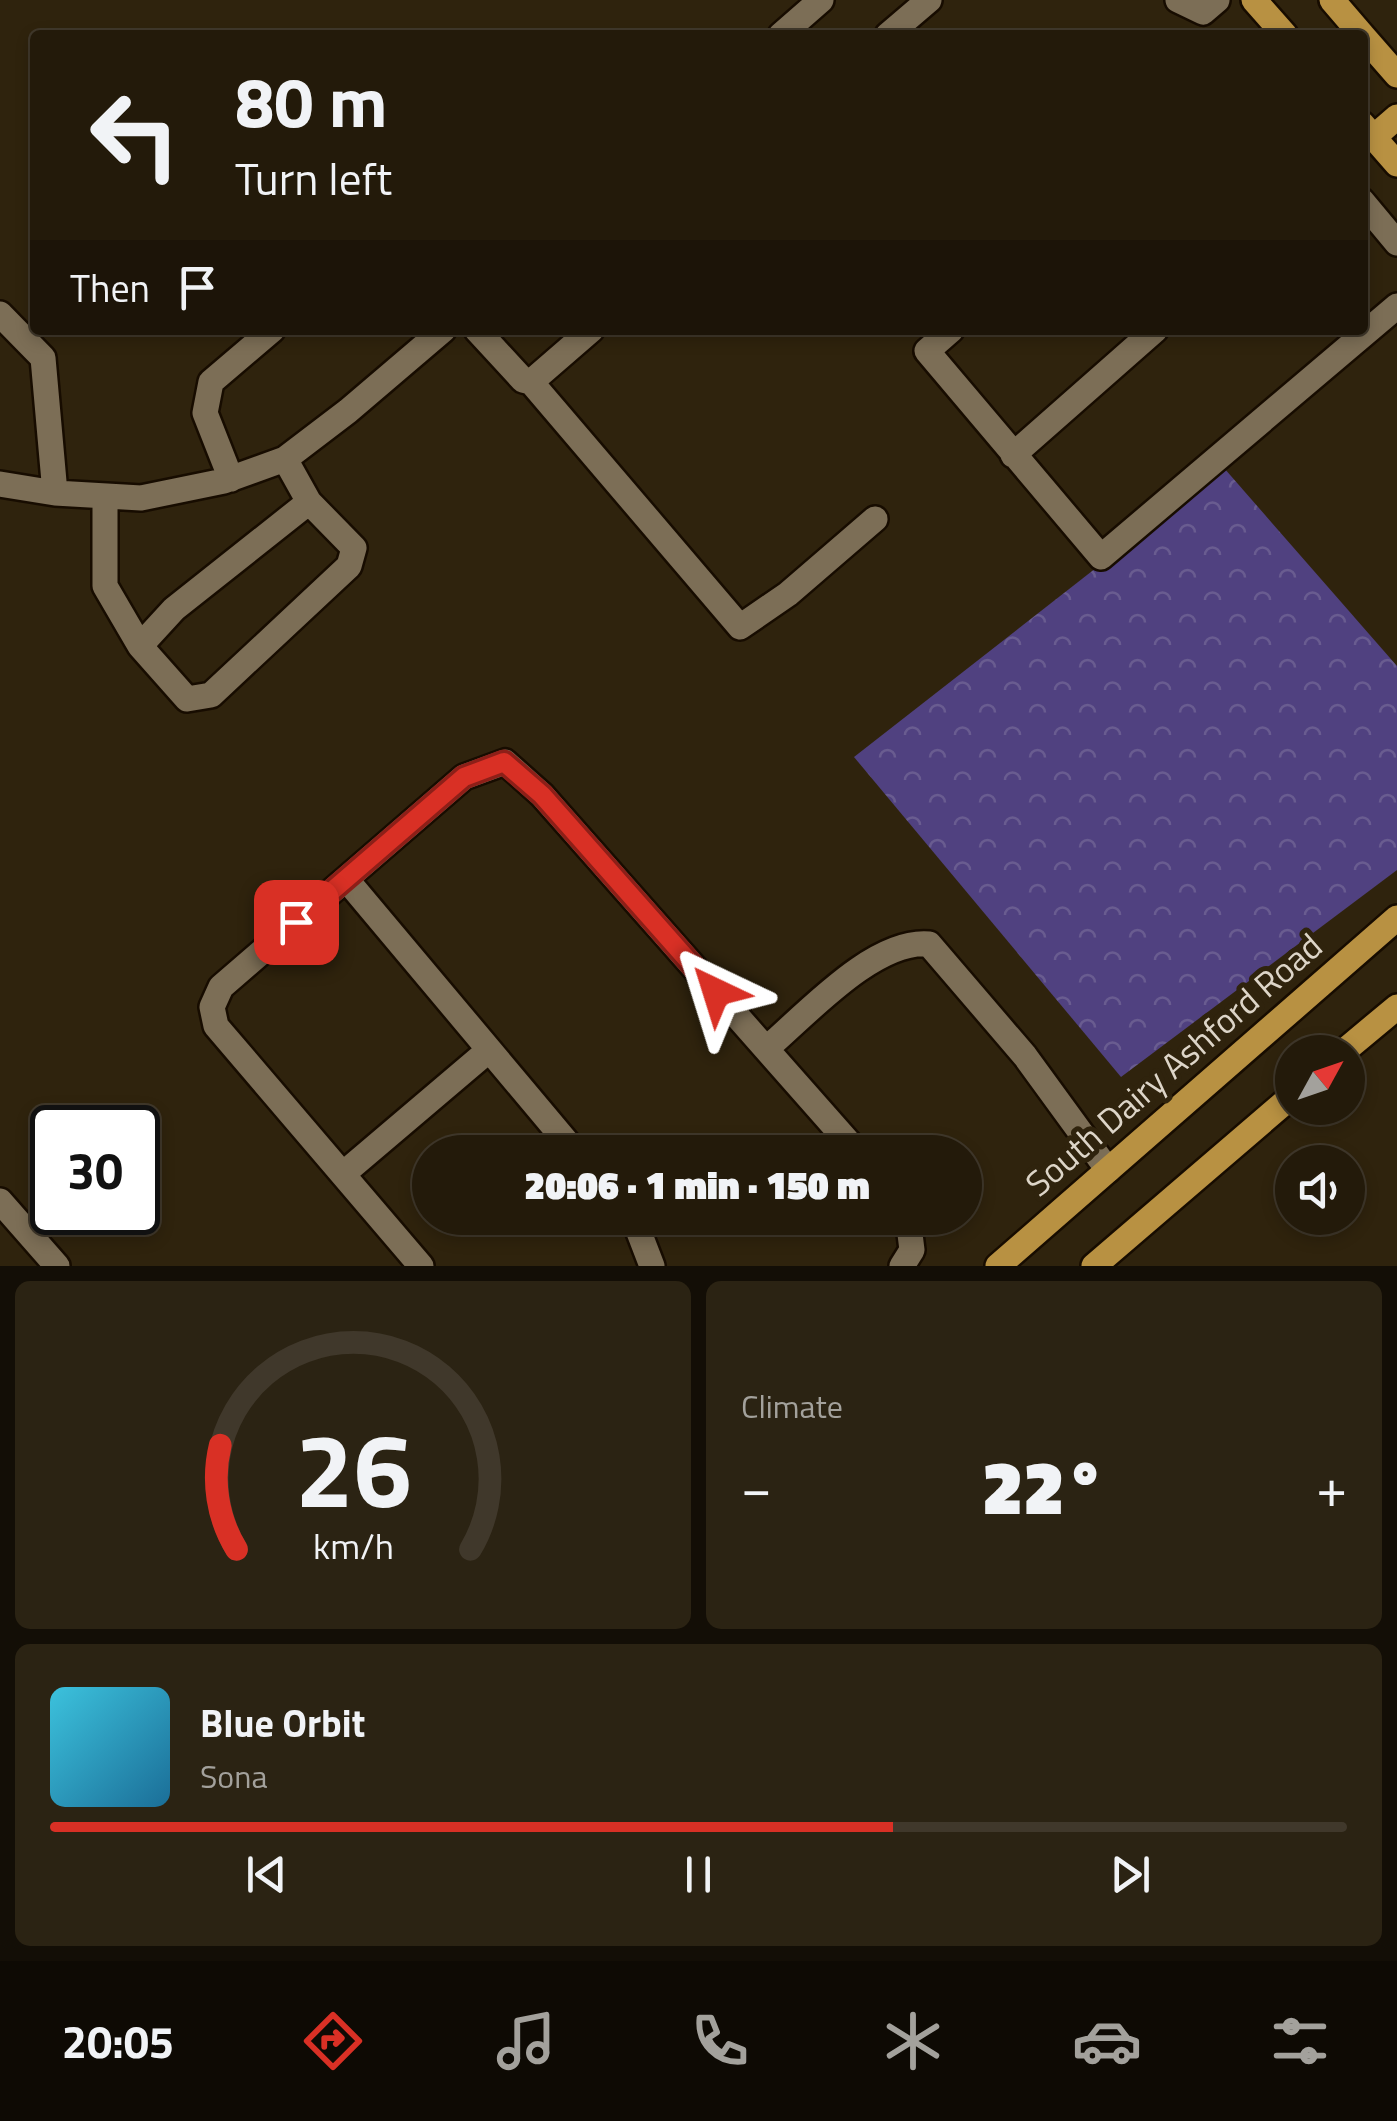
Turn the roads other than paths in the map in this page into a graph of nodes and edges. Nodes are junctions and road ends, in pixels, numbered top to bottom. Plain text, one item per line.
1 (821, 0) edge
2 (929, 0) edge
3 (1178, 0) edge
4 (1218, 0) edge
5 (1254, 0) edge
6 (1332, 0) edge
7 (787, 30) edge
8 (894, 30) edge
9 (1281, 30) edge
10 (1358, 30) edge
11 (1368, 42) edge
12 (1397, 75) edge
13 (1397, 117) edge
14 (1368, 135) edge
15 (1368, 138) edge
16 (1397, 164) edge
17 (1368, 207) edge
18 (1397, 243) edge
19 (1397, 306) edge
20 (0, 314) edge
21 (1368, 331) edge
22 (266, 335) edge
23 (436, 335) edge
24 (481, 335) edge
25 (585, 335) edge
26 (945, 335) edge
27 (1150, 335) edge
28 (1363, 335) edge
29 (531, 382) junction
30 (1013, 455) junction
31 (286, 459) junction
32 (231, 478) junction
33 (0, 484) edge
34 (55, 493) junction
35 (106, 496) junction
36 (309, 502) junction
37 (875, 519) dead end
38 (140, 646) junction
39 (346, 879) junction
40 (1397, 918) edge
41 (1397, 1007) edge
42 (1364, 1035) edge
43 (766, 1049) junction
44 (489, 1050) junction
45 (1275, 1111) edge
46 (561, 1135) edge
47 (841, 1135) edge
48 (1108, 1170) junction
49 (342, 1174) junction
50 (0, 1201) edge
51 (640, 1235) edge
52 (910, 1235) edge
53 (55, 1265) edge
54 (421, 1266) edge
55 (652, 1266) edge
56 (902, 1266) edge
57 (998, 1266) edge
58 (1094, 1266) edge

1 - 7 street
2 - 8 street
3 - 4 street
5 - 9 main road
6 - 10 main road
11 - 12 main road
13 - 14 main road
15 - 16 main road
17 - 18 street
19 - 21 street
20 - 34 street
22 - 32 street
23 - 31 street
24 - 29 street
25 - 29 street
26 - 30 street
27 - 30 street
28 - 30 street
29 - 37 street
31 - 32 street
31 - 36 street
32 - 35 street
33 - 34 street
34 - 35 street
35 - 38 street
36 - 38 street
36 - 38 street
39 - 43 street
39 - 44 street
39 - 49 street
40 - 48 main road, South Dairy Ashford Road
41 - 42 main road
43 - 47 street
43 - 48 street
44 - 46 street
44 - 49 street
45 - 58 main road
48 - 57 main road, South Dairy Ashford Road
49 - 54 street
50 - 53 street
51 - 55 street
52 - 56 street

